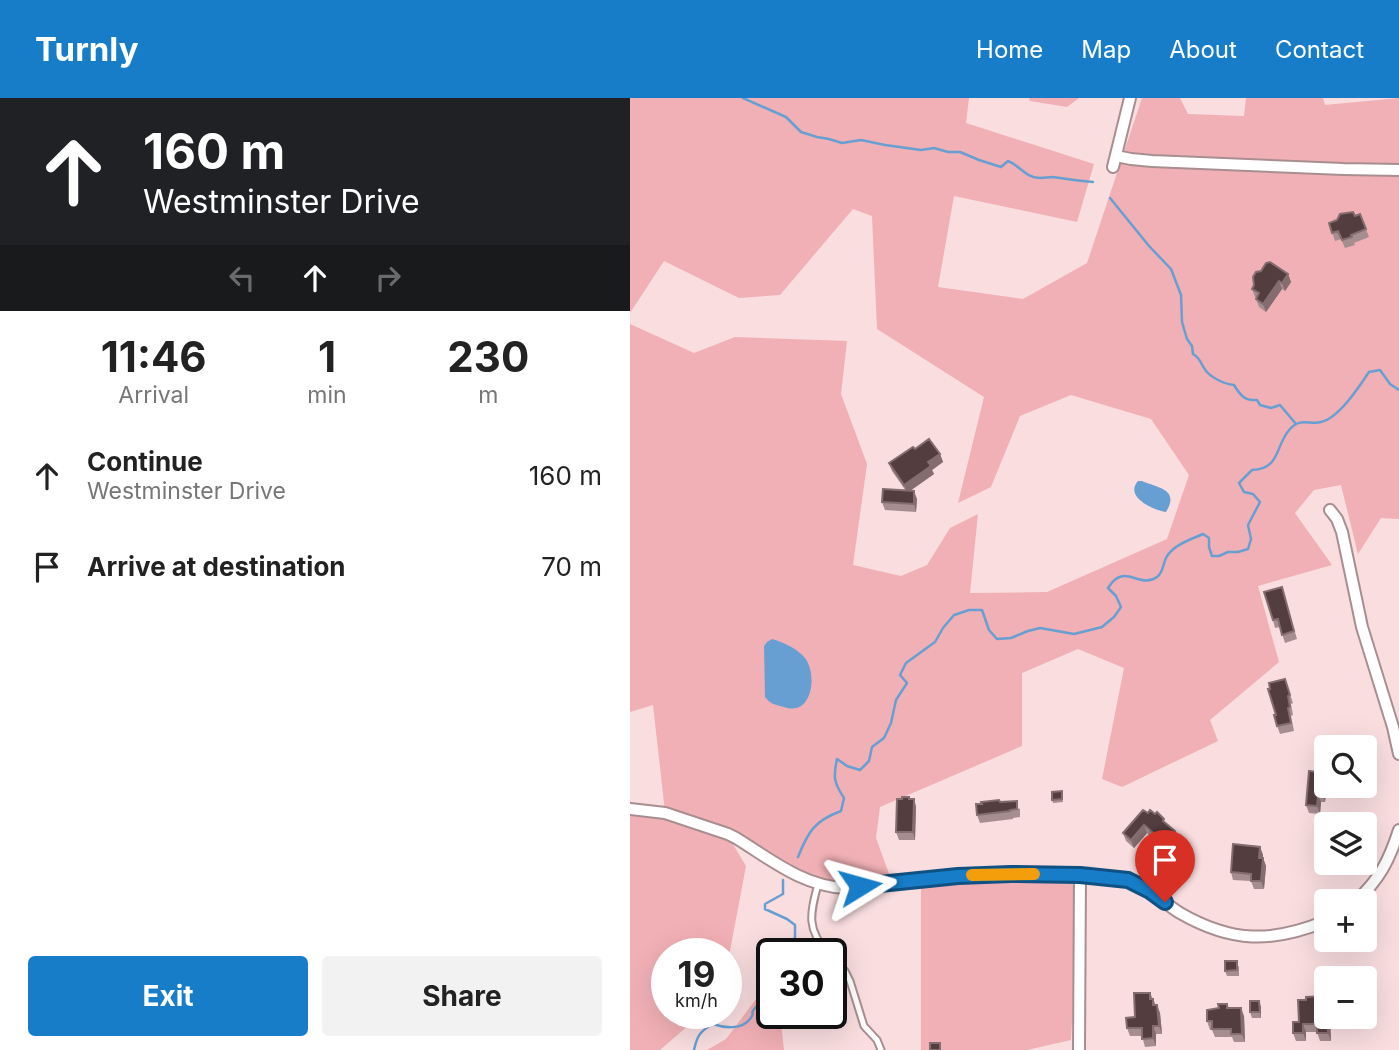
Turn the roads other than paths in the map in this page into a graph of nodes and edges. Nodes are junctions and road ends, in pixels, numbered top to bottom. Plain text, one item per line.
1 (1130, 98) edge
2 (1399, 170) edge
3 (1330, 510) dead end
4 (1399, 754) edge
5 (630, 809) edge
6 (1399, 830) edge
7 (1080, 875) junction
8 (818, 884) junction
9 (1369, 889) edge
10 (1314, 926) edge
11 (816, 938) edge
12 (847, 975) edge
13 (880, 1050) edge
14 (1079, 1050) edge

1 - 2 street
3 - 4 street
5 - 8 street
6 - 9 street
7 - 8 street
7 - 10 street
7 - 14 street
8 - 11 lane
12 - 13 lane

